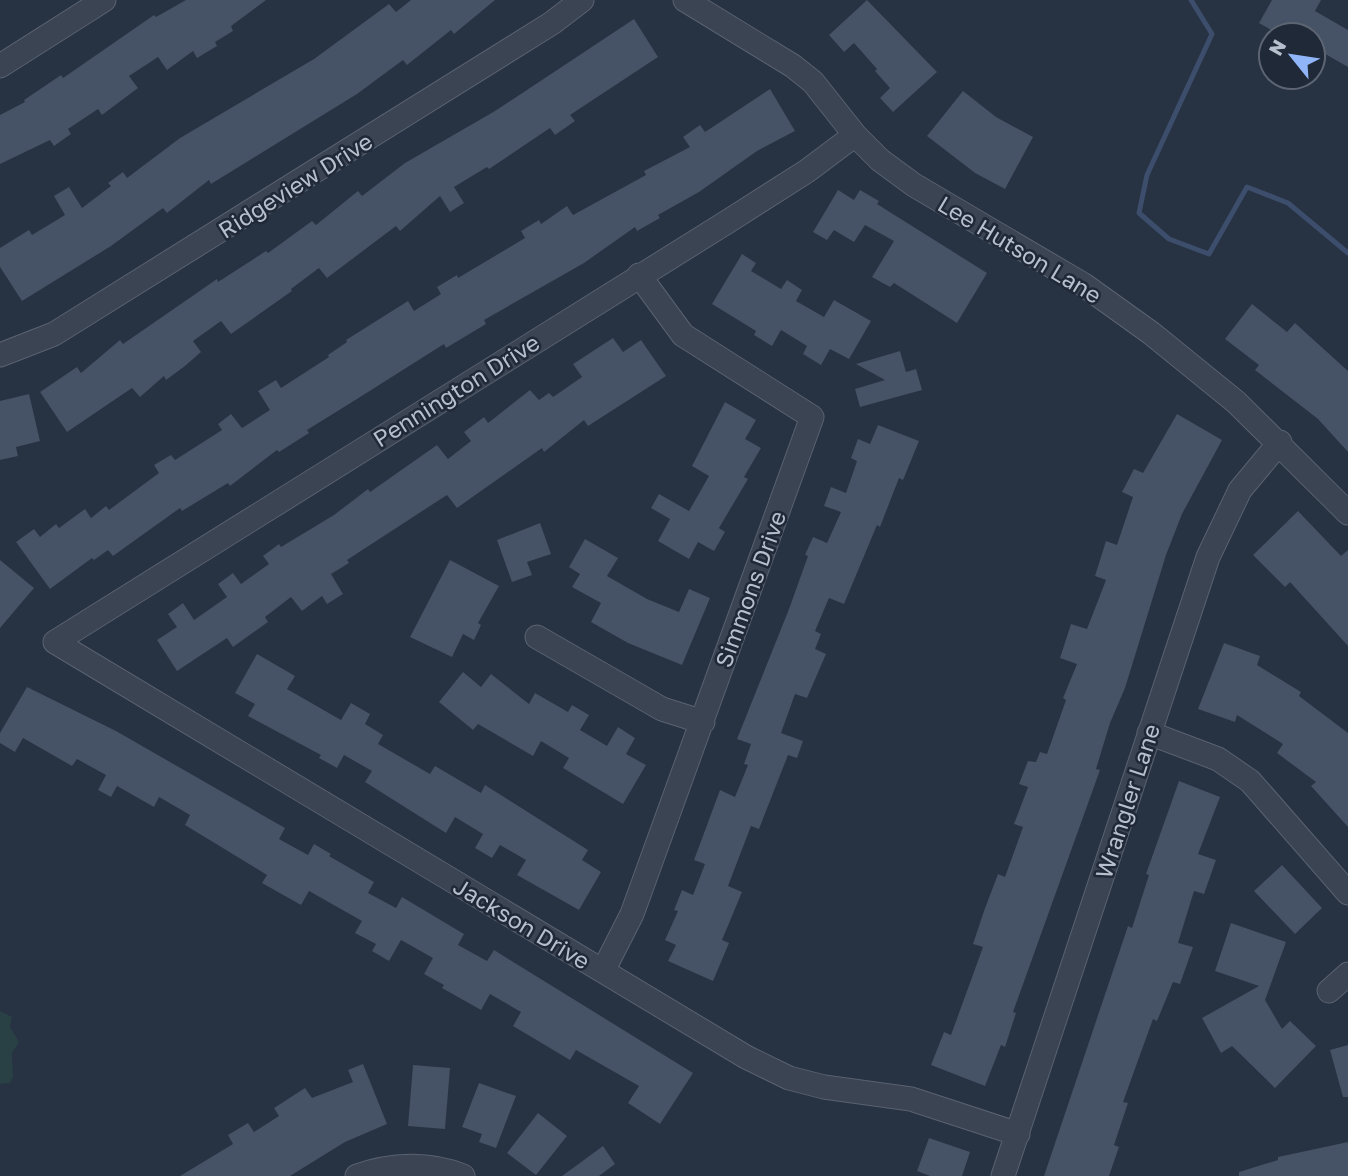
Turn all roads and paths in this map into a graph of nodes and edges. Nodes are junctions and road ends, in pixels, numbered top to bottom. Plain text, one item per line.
1 (104, 0) edge
2 (582, 0) edge
3 (685, 0) edge
4 (0, 66) edge
5 (855, 135) junction
6 (639, 275) junction
7 (0, 355) edge
8 (1280, 442) junction
9 (1348, 513) edge
10 (537, 637) dead end
11 (55, 642) joint
12 (702, 722) junction
13 (1149, 733) junction
14 (1348, 893) edge
15 (603, 971) junction
16 (1348, 974) edge
17 (1329, 992) dead end
18 (1018, 1134) junction
19 (357, 1176) edge
20 (463, 1176) edge
21 (1003, 1176) edge

1 - 4 street
2 - 7 street, Ridgeview Drive
3 - 5 street, Lee Hutson Lane
5 - 6 street, Pennington Drive
5 - 8 street, Lee Hutson Lane
6 - 11 street, Pennington Drive
6 - 12 street, Simmons Drive
8 - 9 street, Lee Hutson Lane
8 - 13 street, Wrangler Lane
10 - 12 street
11 - 15 street, Jackson Drive
12 - 15 street, Simmons Drive
13 - 14 street
13 - 18 street, Wrangler Lane
15 - 18 street, Jackson Drive
16 - 17 street
18 - 21 street, Wrangler Lane
19 - 20 street

